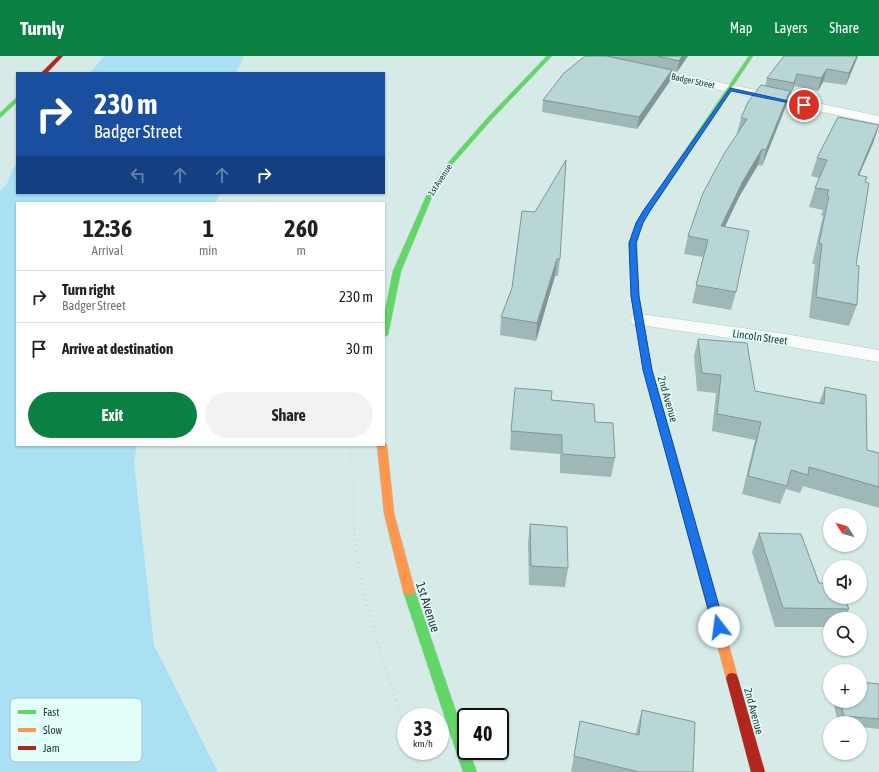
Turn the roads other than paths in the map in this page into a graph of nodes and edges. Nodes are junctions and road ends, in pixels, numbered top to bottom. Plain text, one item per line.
1 (61, 56) edge
2 (550, 56) edge
3 (578, 56) edge
4 (751, 56) edge
5 (45, 72) edge
6 (730, 89) junction
7 (16, 100) edge
8 (0, 116) edge
9 (879, 120) edge
10 (640, 320) junction
11 (385, 330) edge
12 (879, 356) edge
13 (382, 446) edge
14 (470, 772) edge
15 (758, 772) edge

1 - 5 street
2 - 11 street, 1st Avenue
3 - 6 street, Badger Street
4 - 6 street, 2nd Avenue
6 - 9 street, Badger Street
6 - 10 street, 2nd Avenue
7 - 8 street
10 - 12 street, Lincoln Street
10 - 15 street, 2nd Avenue
13 - 14 street, 1st Avenue

